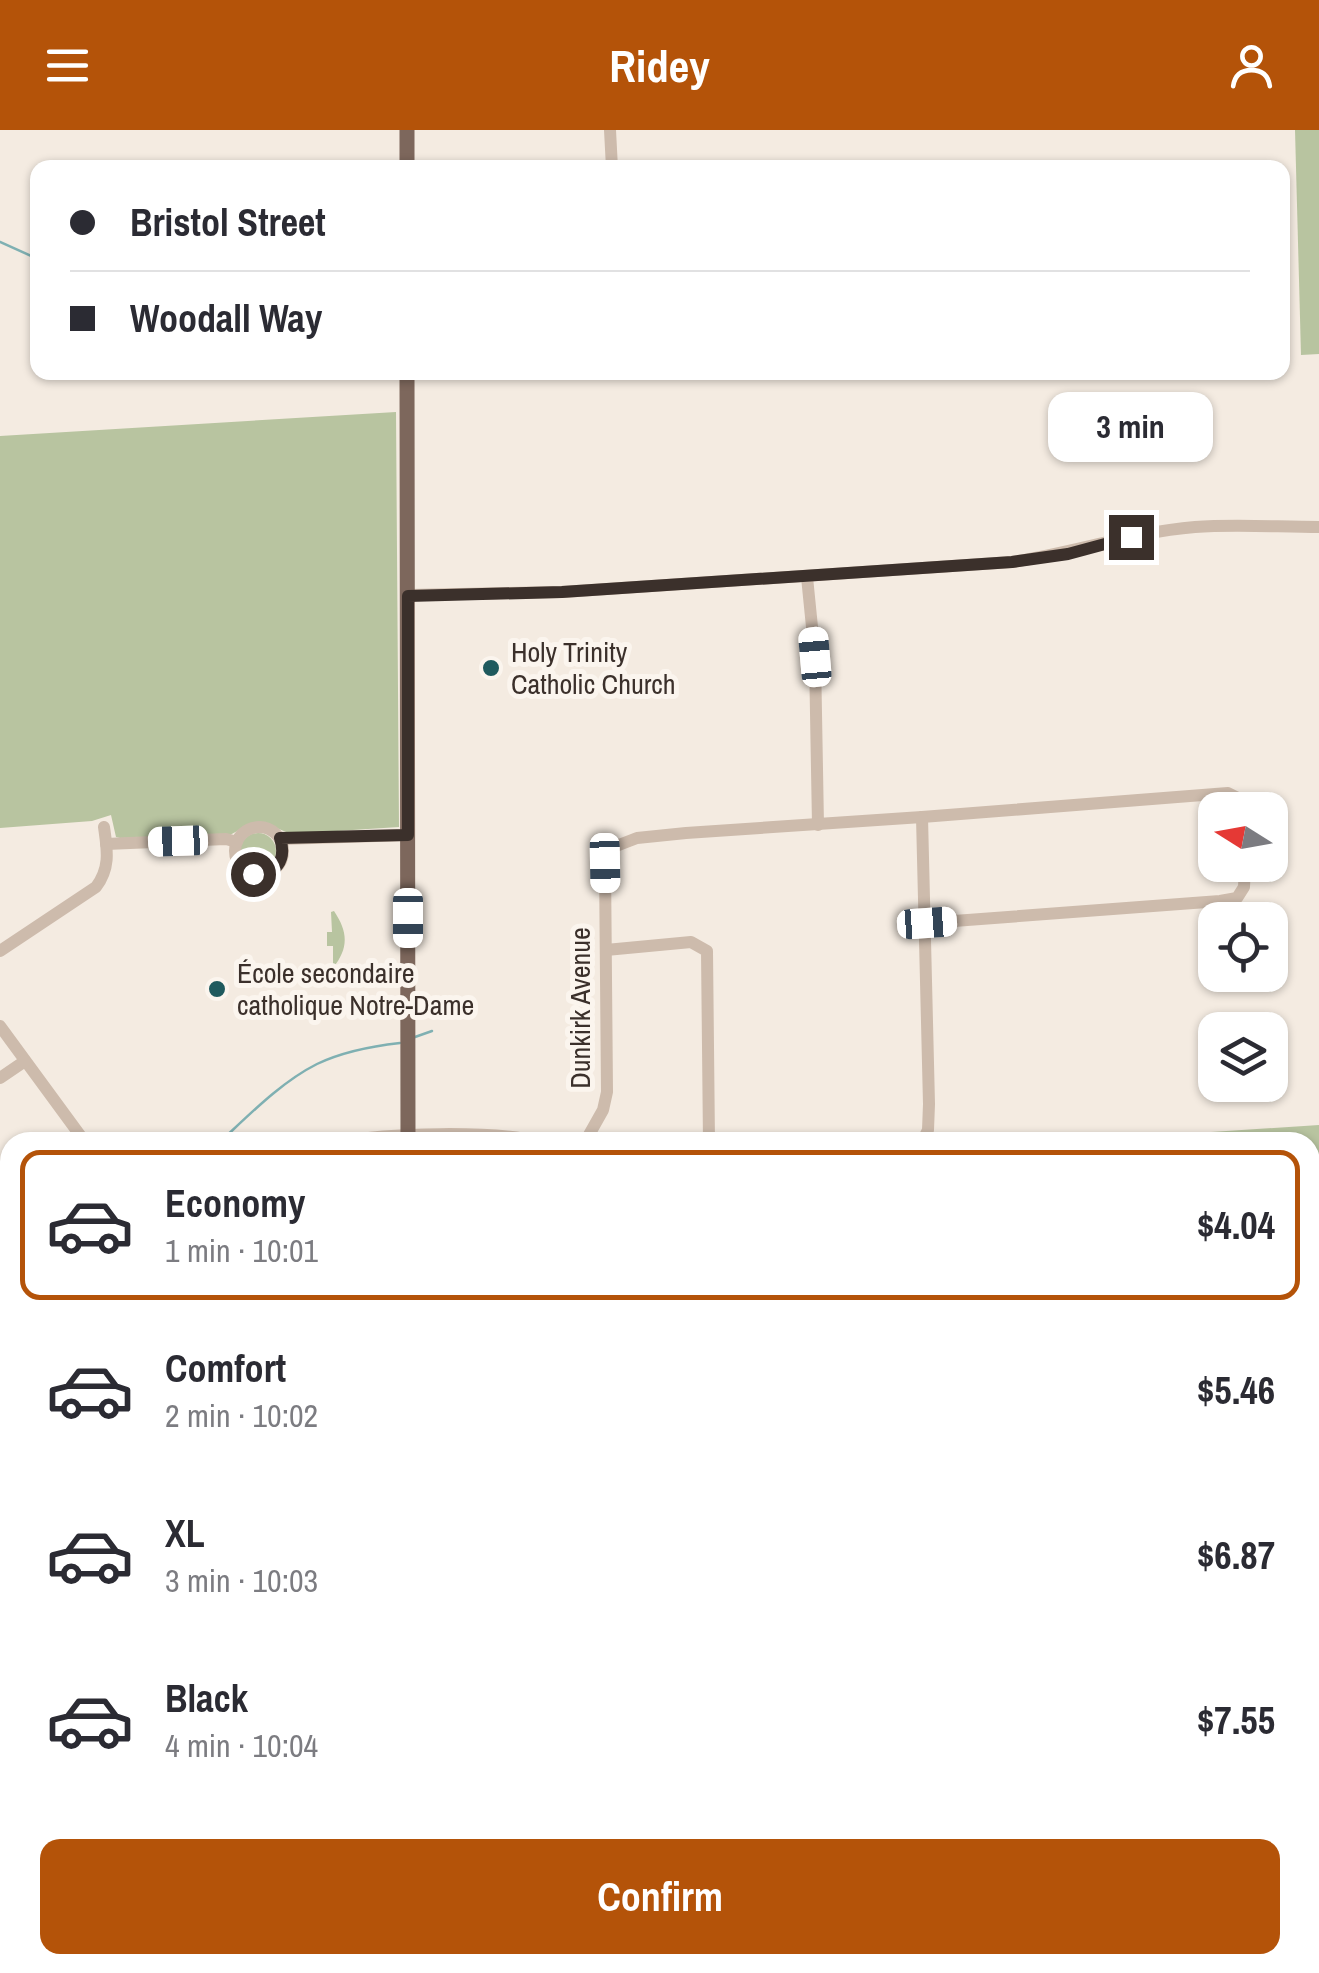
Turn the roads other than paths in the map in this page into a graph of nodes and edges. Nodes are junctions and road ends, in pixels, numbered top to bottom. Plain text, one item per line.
1 (406, 130) edge
2 (610, 130) edge
3 (407, 160) edge
4 (612, 160) edge
5 (407, 380) edge
6 (1319, 527) edge
7 (808, 577) junction
8 (408, 596) junction
9 (1198, 796) edge
10 (922, 817) junction
11 (818, 825) junction
12 (104, 826) dead end
13 (408, 835) junction
14 (280, 838) junction
15 (237, 842) junction
16 (106, 844) junction
17 (1244, 882) edge
18 (927, 923) junction
19 (606, 950) junction
20 (0, 951) edge
21 (0, 1026) edge
22 (25, 1061) junction
23 (0, 1078) edge
24 (77, 1132) edge
25 (408, 1132) edge
26 (591, 1132) edge
27 (710, 1132) edge
28 (927, 1132) edge

1 - 3 main road
2 - 4 street
5 - 8 main road
6 - 7 street
7 - 8 street
7 - 11 street
8 - 13 main road
9 - 10 street
10 - 11 street
10 - 18 street
11 - 19 street, Dunkirk Avenue
12 - 16 street
13 - 14 street
13 - 25 main road
14 - 15 street
14 - 15 street
15 - 16 street
16 - 20 street
17 - 18 street
18 - 28 street
19 - 26 street, Dunkirk Avenue
19 - 27 street
21 - 22 street
22 - 23 street
22 - 24 street

